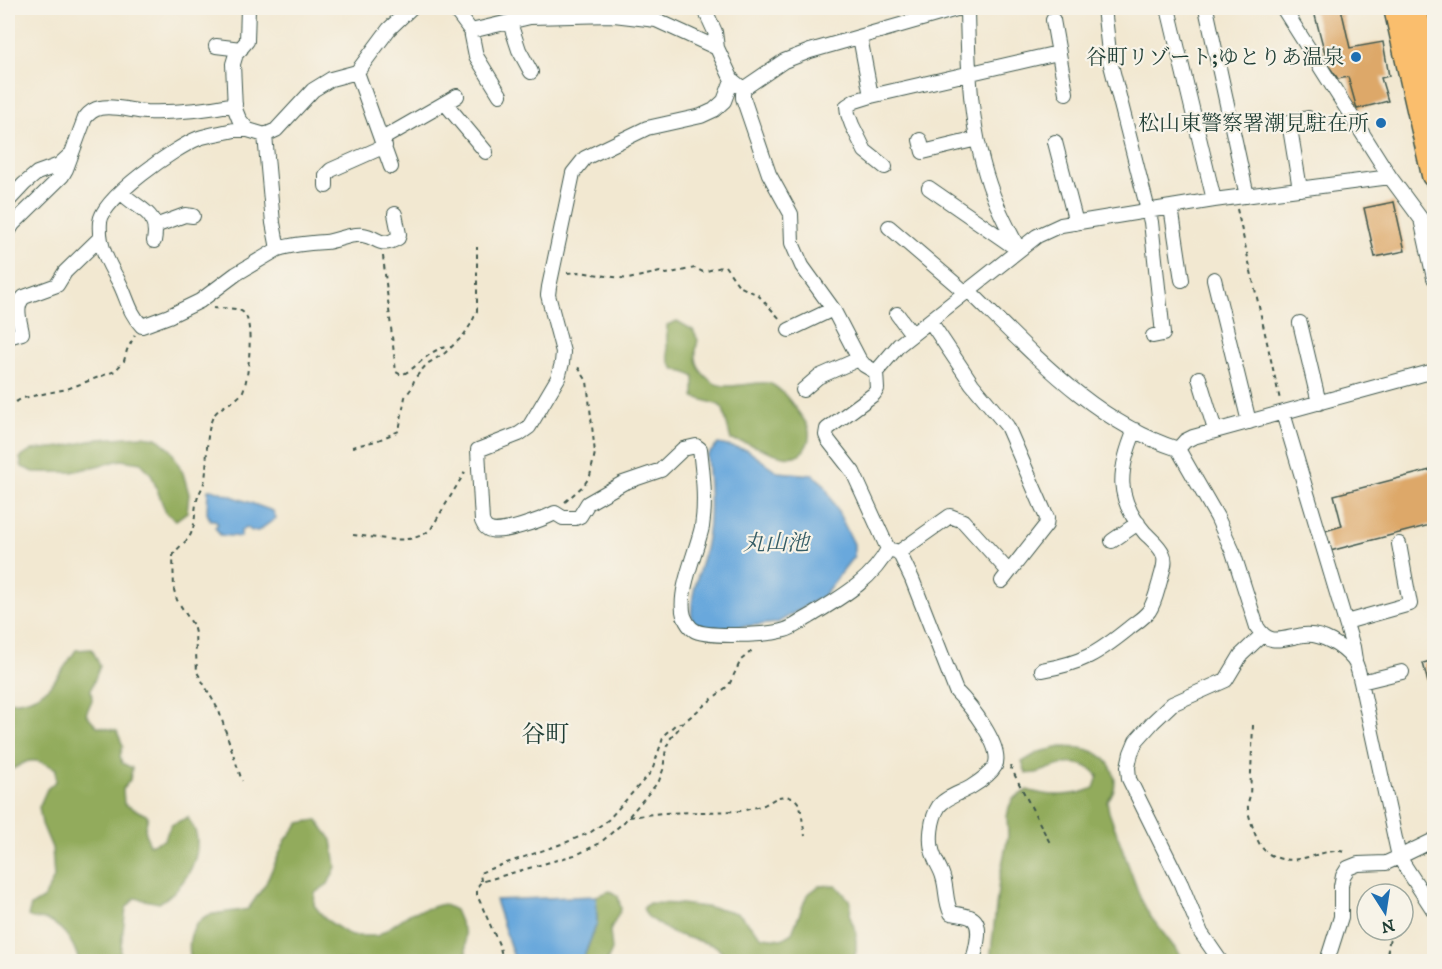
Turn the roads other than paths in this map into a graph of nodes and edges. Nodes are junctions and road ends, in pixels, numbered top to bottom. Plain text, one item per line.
1 (248, 8) edge
2 (411, 8) edge
3 (454, 8) edge
4 (704, 8) edge
5 (960, 8) edge
6 (967, 8) edge
7 (1104, 8) edge
8 (1168, 8) edge
9 (1206, 8) edge
10 (1283, 8) edge
11 (1396, 8) edge
12 (1414, 8) edge
13 (1053, 20) dead end
14 (510, 22) junction
15 (471, 31) junction
16 (860, 37) junction
17 (216, 46) dead end
18 (717, 48) junction
19 (241, 49) junction
20 (1058, 52) junction
21 (357, 72) junction
22 (531, 72) dead end
23 (969, 72) junction
24 (737, 84) junction
25 (1066, 93) dead end
26 (500, 95) dead end
27 (871, 96) junction
28 (1434, 98) edge
29 (235, 104) junction
30 (1308, 118) dead end
31 (248, 130) junction
32 (265, 135) junction
33 (977, 139) junction
34 (920, 140) dead end
35 (384, 142) junction
36 (1055, 142) dead end
37 (486, 152) dead end
38 (72, 154) junction
39 (391, 167) dead end
40 (885, 167) dead end
41 (1434, 174) edge
42 (1390, 177) junction
43 (326, 186) dead end
44 (929, 188) dead end
45 (1300, 189) junction
46 (121, 192) junction
47 (1240, 197) junction
48 (1215, 200) junction
49 (8, 201) edge
50 (1171, 207) junction
51 (1148, 212) junction
52 (395, 214) dead end
53 (193, 216) dead end
54 (1428, 218) edge
55 (1076, 223) junction
56 (155, 226) junction
57 (889, 228) dead end
58 (8, 232) edge
59 (100, 238) junction
60 (154, 241) dead end
61 (278, 249) junction
62 (1019, 250) junction
63 (1434, 278) edge
64 (1214, 279) dead end
65 (1182, 280) dead end
66 (967, 292) junction
67 (832, 309) junction
68 (897, 314) dead end
69 (930, 321) junction
70 (1300, 322) dead end
71 (789, 330) road end
72 (912, 334) junction
73 (1153, 336) dead end
74 (8, 337) edge
75 (859, 359) junction
76 (1434, 371) edge
77 (876, 372) junction
78 (1198, 378) dead end
79 (803, 390) dead end
80 (1319, 403) junction
81 (1283, 413) junction
82 (1249, 422) junction
83 (1135, 430) junction
84 (1215, 430) junction
85 (1178, 449) junction
86 (1138, 523) junction
87 (1112, 540) dead end
88 (1400, 544) dead end
89 (893, 551) junction
90 (1346, 622) junction
91 (1262, 635) junction
92 (1355, 660) junction
93 (1042, 670) dead end
94 (1402, 672) dead end
95 (1361, 682) junction
96 (1434, 840) edge
97 (1399, 857) junction
98 (1434, 911) edge
99 (973, 962) edge
100 (1221, 962) edge
101 (1325, 962) edge

1 - 19 street
2 - 21 street
3 - 15 street
4 - 18 street
5 - 16 street
6 - 23 street
7 - 51 street
8 - 48 street
9 - 47 street
10 - 42 street
11 - 41 highway
12 - 28 highway
13 - 20 street
14 - 15 street
14 - 18 street
14 - 22 street
15 - 26 street
16 - 24 street
16 - 27 street
17 - 19 street
18 - 24 street
19 - 29 street
20 - 23 street
20 - 25 street
21 - 32 street
21 - 35 street
23 - 27 street
23 - 33 street
24 - 67 street
24 - 89 street
27 - 40 street
29 - 31 street
29 - 38 street
30 - 45 street
31 - 32 street
31 - 46 street
32 - 61 street
33 - 34 street
33 - 62 street
35 - 37 street
35 - 39 street
35 - 43 street
36 - 55 street
38 - 49 street
38 - 58 street
42 - 45 street
42 - 54 street
44 - 62 street
45 - 47 street
46 - 56 street
46 - 59 street
47 - 48 street
48 - 50 street
50 - 51 street
50 - 65 street
51 - 55 street
51 - 73 street
52 - 61 street
53 - 56 street
54 - 63 street
55 - 62 street
56 - 60 street
57 - 66 street
59 - 61 street
59 - 74 street
62 - 66 street
64 - 82 street
66 - 69 street
66 - 83 street
67 - 71 street
67 - 75 street
68 - 72 street
69 - 72 street
69 - 89 street
70 - 80 street
72 - 77 street
75 - 77 street
75 - 79 street
76 - 80 street
77 - 89 street
78 - 84 street
80 - 81 street
81 - 82 street
81 - 90 street
82 - 84 street
83 - 85 street
83 - 86 street
84 - 85 street
85 - 91 street
86 - 87 street
86 - 93 street
88 - 90 street
89 - 99 street
90 - 92 street
91 - 92 street
91 - 100 street
92 - 95 street
94 - 95 street
95 - 97 street
96 - 97 street
97 - 98 street
97 - 101 street

